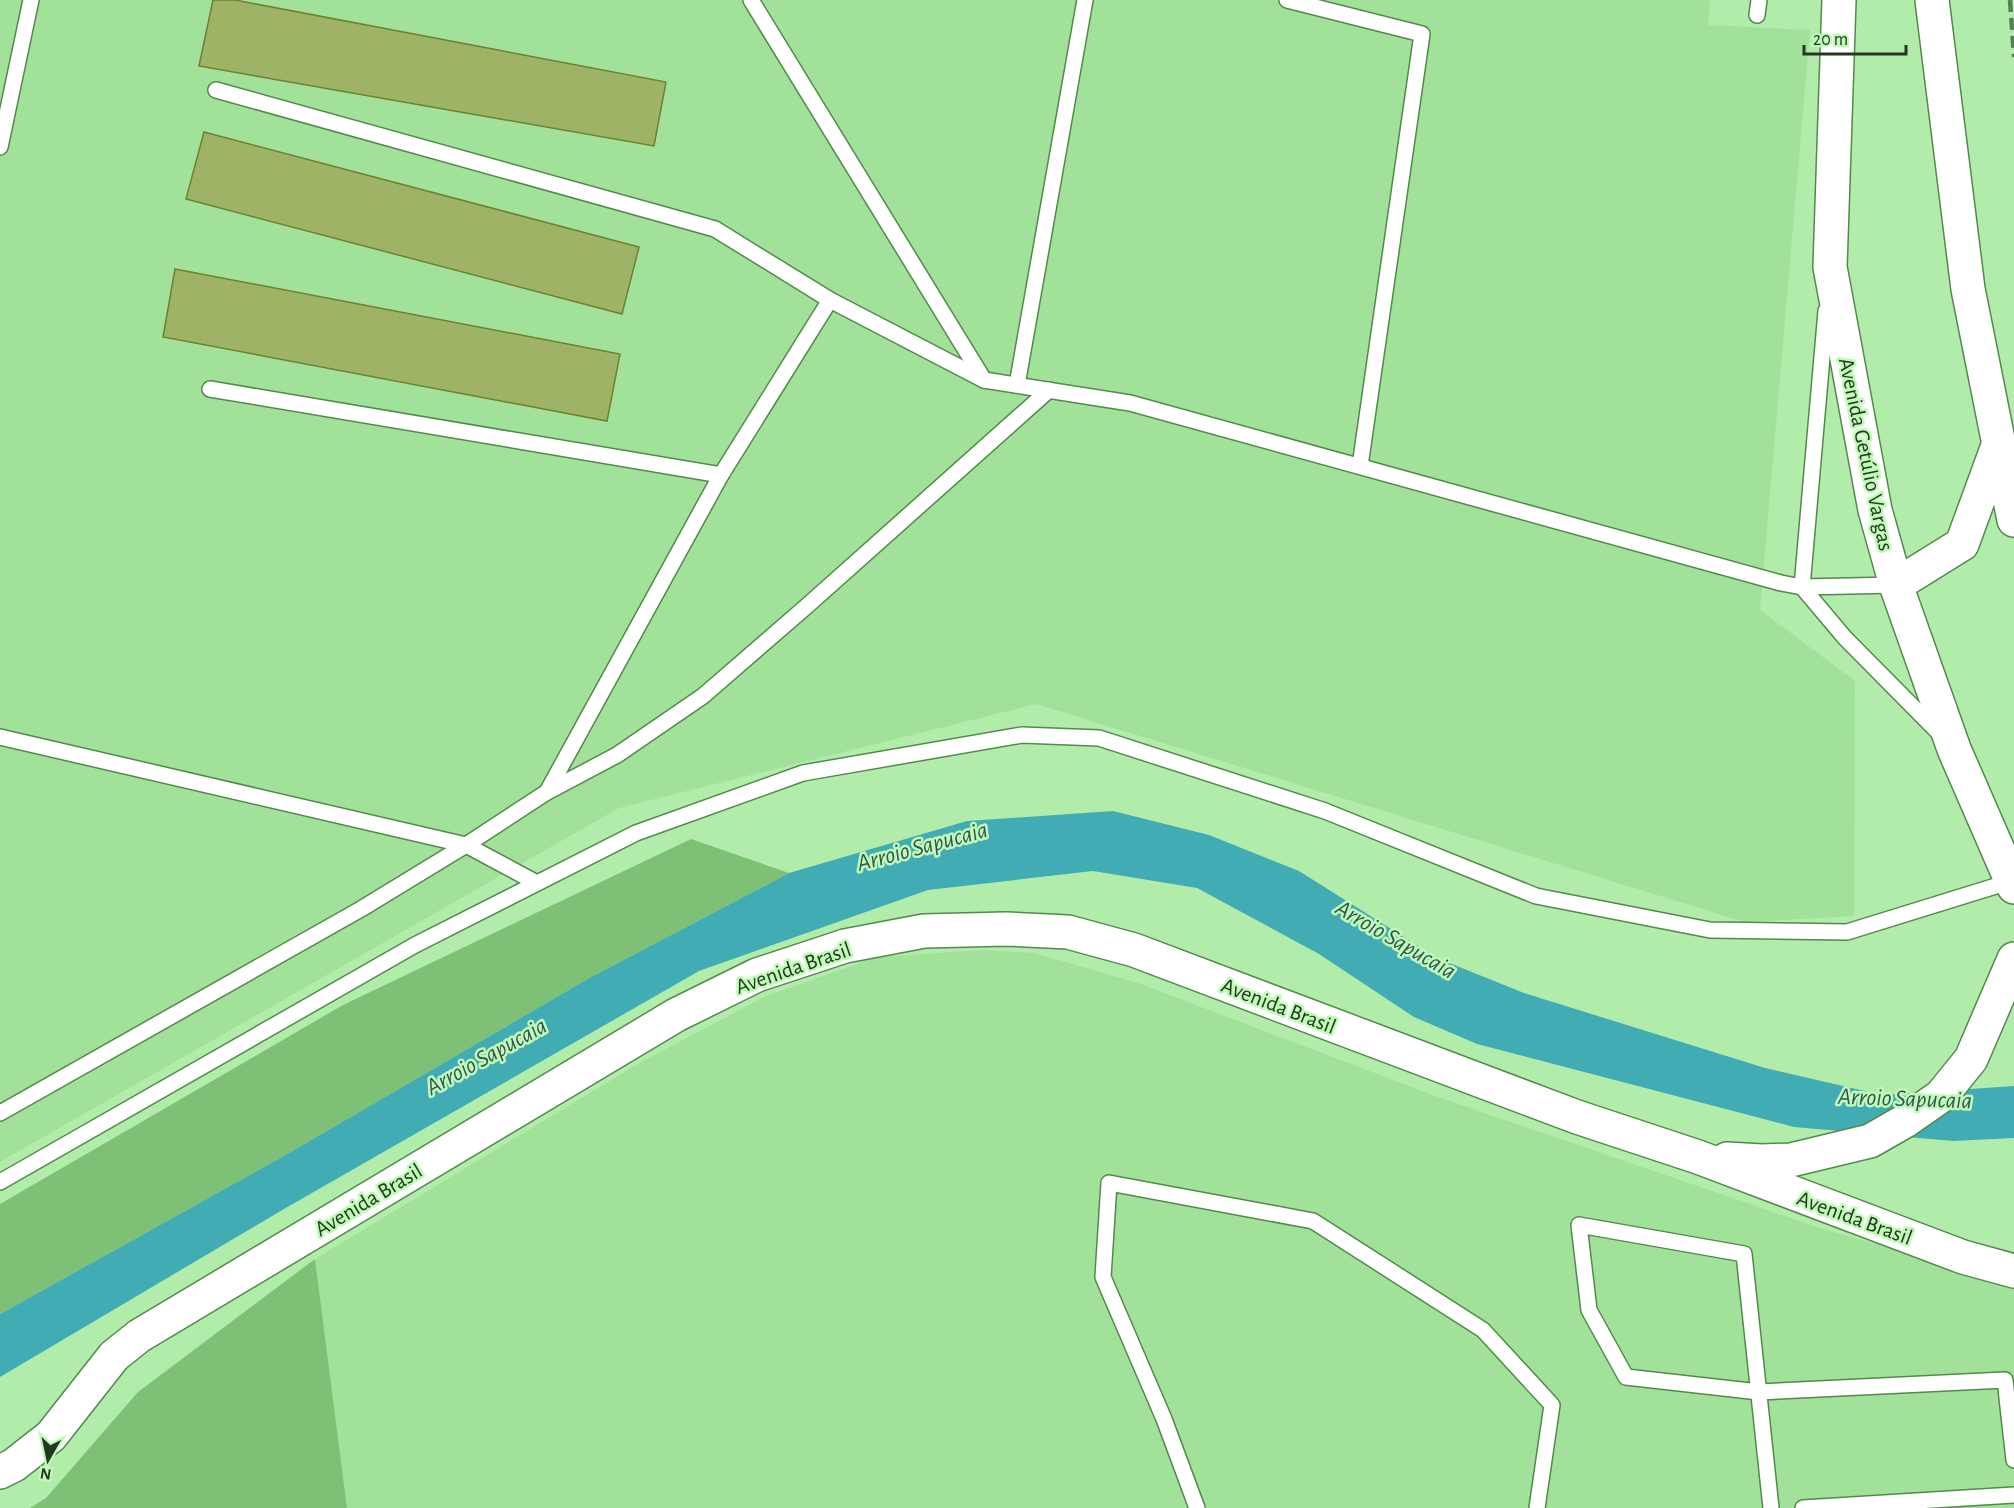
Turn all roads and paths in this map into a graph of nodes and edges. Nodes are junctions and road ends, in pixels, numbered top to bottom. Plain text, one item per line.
1 (31, 0) edge
2 (751, 0) edge
3 (1085, 0) edge
4 (1287, 0) edge
5 (1839, 0) edge
6 (1932, 0) edge
7 (216, 90) dead end
8 (0, 147) edge
9 (1830, 267) junction
10 (830, 300) junction
11 (984, 380) junction
12 (1017, 385) junction
13 (210, 389) dead end
14 (1049, 390) junction
15 (2000, 441) junction
16 (1360, 466) junction
17 (721, 475) junction
18 (2014, 520) edge
19 (1896, 585) junction
20 (1802, 587) junction
21 (0, 737) edge
22 (1954, 749) junction
23 (547, 792) junction
24 (466, 845) junction
25 (537, 883) junction
26 (2013, 884) edge
27 (2014, 959) edge
28 (0, 1113) edge
29 (1698, 1157) junction
30 (0, 1182) edge
31 (2014, 1271) edge
32 (1759, 1392) junction
33 (2014, 1460) edge
34 (0, 1472) edge
35 (2014, 1495) edge
36 (1197, 1508) edge
37 (1537, 1508) edge
38 (1771, 1508) edge
39 (1803, 1508) edge

1 - 8 lane
2 - 11 lane
3 - 12 lane
4 - 16 lane
5 - 9 main road, Avenida Getúlio Vargas
6 - 15 main road
7 - 10 lane
9 - 19 main road, Avenida Getúlio Vargas
9 - 20 lane
10 - 11 lane
10 - 17 lane
11 - 12 lane
12 - 14 lane
13 - 17 lane
14 - 16 lane
14 - 23 lane
15 - 18 main road
15 - 19 main road
16 - 20 lane
17 - 23 lane
19 - 20 lane
19 - 22 main road, Avenida Getúlio Vargas
20 - 22 lane
21 - 24 lane
22 - 26 main road, Avenida Getúlio Vargas
23 - 24 lane
24 - 25 lane
24 - 28 lane
25 - 26 lane
25 - 30 lane
27 - 29 main road, Avenida Brasil
29 - 31 main road, Avenida Brasil
29 - 34 main road, Avenida Brasil
32 - 32 lane
32 - 33 lane
32 - 38 lane
35 - 39 lane
36 - 37 lane

